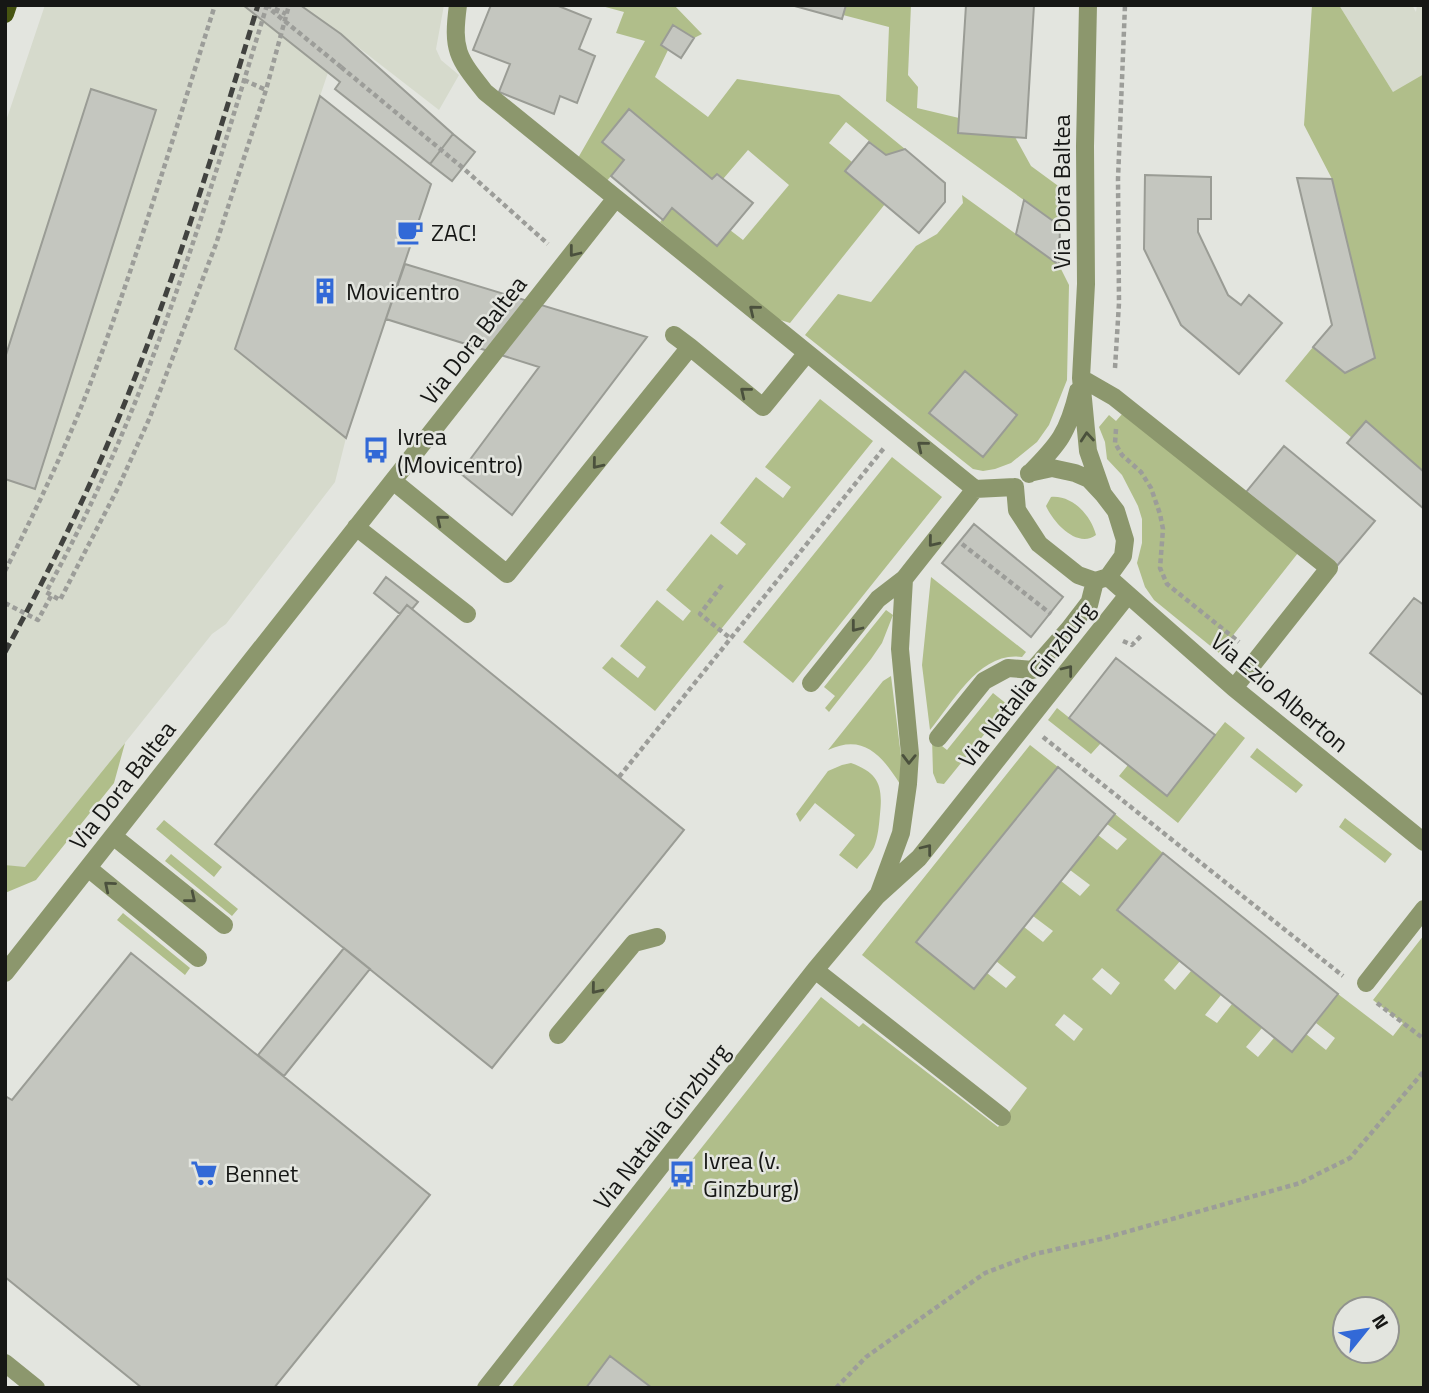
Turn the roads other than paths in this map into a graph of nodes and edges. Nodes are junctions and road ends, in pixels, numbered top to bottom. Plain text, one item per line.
1 (8, 5) edge
2 (458, 5) edge
3 (1088, 5) edge
4 (5, 15) edge
5 (616, 198) junction
6 (674, 335) dead end
7 (690, 347) junction
8 (807, 353) junction
9 (1081, 378) junction
10 (1029, 474) junction
11 (393, 481) junction
12 (1015, 486) junction
13 (975, 489) junction
14 (1104, 494) junction
15 (356, 527) junction
16 (904, 579) junction
17 (1102, 579) junction
18 (1127, 596) junction
19 (467, 614) dead end
20 (811, 683) dead end
21 (1234, 688) junction
22 (938, 738) dead end
23 (113, 836) junction
24 (1424, 842) edge
25 (88, 868) junction
26 (877, 896) junction
27 (1424, 909) edge
28 (225, 925) dead end
29 (657, 937) dead end
30 (198, 958) dead end
31 (815, 970) junction
32 (5, 973) edge
33 (1364, 989) road end
34 (558, 1035) dead end
35 (1002, 1117) dead end
36 (5, 1363) edge
37 (36, 1388) edge
38 (486, 1388) edge

1 - 4 main road
2 - 5 street
3 - 9 street, Via Dora Baltea
8 -> 5 street
5 -> 11 street, Via Dora Baltea
6 - 7 street
8 -> 7 street
7 -> 11 street
13 -> 8 street
9 - 10 street, Via Dora Baltea
14 -> 9 street, Via Dora Baltea
9 - 21 street
10 - 12 street
10 - 14 street
11 - 15 street, Via Dora Baltea
12 - 13 street
12 - 17 street
13 -> 16 street
14 - 17 street
15 - 19 street
15 - 23 street, Via Dora Baltea
16 -> 20 street
16 -> 26 street, Via Natalia Ginzburg
17 - 18 street, Via Ezio Alberton
17 - 22 street
18 - 21 street, Via Ezio Alberton
26 -> 18 street, Via Natalia Ginzburg
21 - 24 street, Via Ezio Alberton
23 - 25 street, Via Dora Baltea
23 -> 28 street
30 -> 25 street
25 - 32 street, Via Dora Baltea
26 - 31 street, Via Natalia Ginzburg
27 - 33 street
29 -> 34 street
31 - 35 street
31 - 38 street, Via Natalia Ginzburg
36 - 37 street

